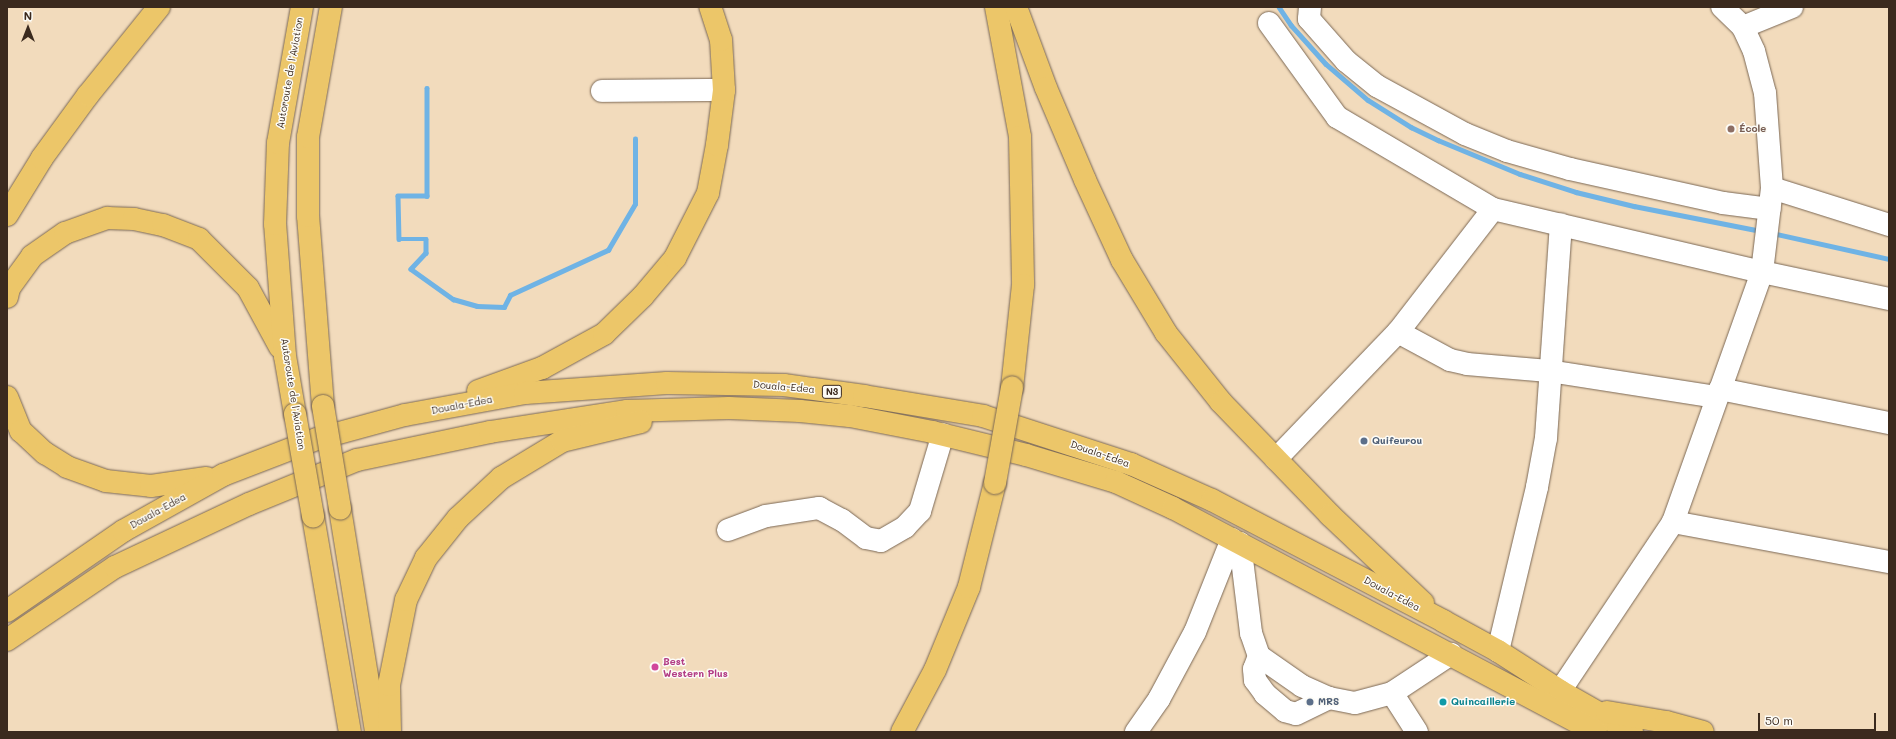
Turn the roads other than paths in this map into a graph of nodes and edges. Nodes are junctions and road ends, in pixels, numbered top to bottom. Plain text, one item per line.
1 (159, 7) edge
2 (302, 7) edge
3 (331, 7) edge
4 (338, 7) edge
5 (710, 7) edge
6 (996, 7) edge
7 (1016, 7) edge
8 (1310, 7) edge
9 (1722, 7) edge
10 (1792, 7) edge
11 (1270, 23) dead end
12 (1743, 27) junction
13 (324, 39) junction
14 (724, 90) junction
15 (602, 91) dead end
16 (1770, 205) junction
17 (1493, 209) junction
18 (7, 215) edge
19 (1561, 225) junction
20 (1889, 225) edge
21 (1764, 264) junction
22 (7, 297) edge
23 (1889, 299) edge
24 (1398, 332) junction
25 (285, 356) junction
26 (1549, 372) junction
27 (1719, 393) junction
28 (7, 397) edge
29 (405, 415) junction
30 (1889, 423) edge
31 (937, 433) junction
32 (1276, 459) junction
33 (223, 475) junction
34 (1673, 522) junction
35 (728, 530) dead end
36 (1236, 541) junction
37 (1889, 562) edge
38 (115, 567) junction
39 (7, 611) edge
40 (1443, 621) junction
41 (7, 640) edge
42 (1498, 651) junction
43 (1451, 654) junction
44 (7, 656) edge
45 (1259, 656) junction
46 (1560, 691) junction
47 (1392, 693) junction
48 (1329, 698) junction
49 (1595, 711) junction
50 (350, 732) edge
51 (376, 732) edge
52 (390, 732) edge
53 (902, 732) edge
54 (1136, 732) edge
55 (1417, 732) edge
56 (1596, 732) edge
57 (1632, 732) edge
58 (1703, 732) edge

1 - 18 highway
2 - 25 highway, Autoroute de l'Aviation
3 - 13 highway
4 - 13 highway
5 - 14 highway
6 - 53 highway, bridge
7 - 32 highway
8 - 16 street
9 - 12 street
10 - 12 street
11 - 17 street
12 - 16 street
13 - 51 highway, bridge
14 - 15 street
14 - 29 highway
16 - 20 street
16 - 21 street
17 - 19 street
17 - 24 street
19 - 21 street
19 - 26 street
21 - 23 street
21 - 27 street
22 - 25 highway
24 - 26 street
24 - 32 street
25 - 50 highway, Autoroute de l'Aviation, bridge
26 - 27 street
26 - 42 street
27 - 30 street
27 - 34 street
28 - 33 highway
29 - 33 highway, Douala-Edea / N3
29 - 40 highway, Douala-Edea / N3
31 - 35 street
31 - 36 highway, N3
31 - 38 highway, N3
31 - 52 highway
32 - 40 highway
33 - 39 highway, Douala-Edea / N3
34 - 37 street
34 - 46 street
36 - 43 highway, N3
36 - 45 street
36 - 54 street
38 - 41 highway, N3
38 - 44 highway
40 - 42 highway, Douala-Edea / N3
42 - 46 highway, Douala-Edea / N3
43 - 47 street
43 - 56 highway, N3
45 - 48 street
45 - 48 street
46 - 49 highway, Douala-Edea / N3
47 - 48 street
47 - 55 street
49 - 57 highway, Douala-Edea / N3
49 - 58 highway

